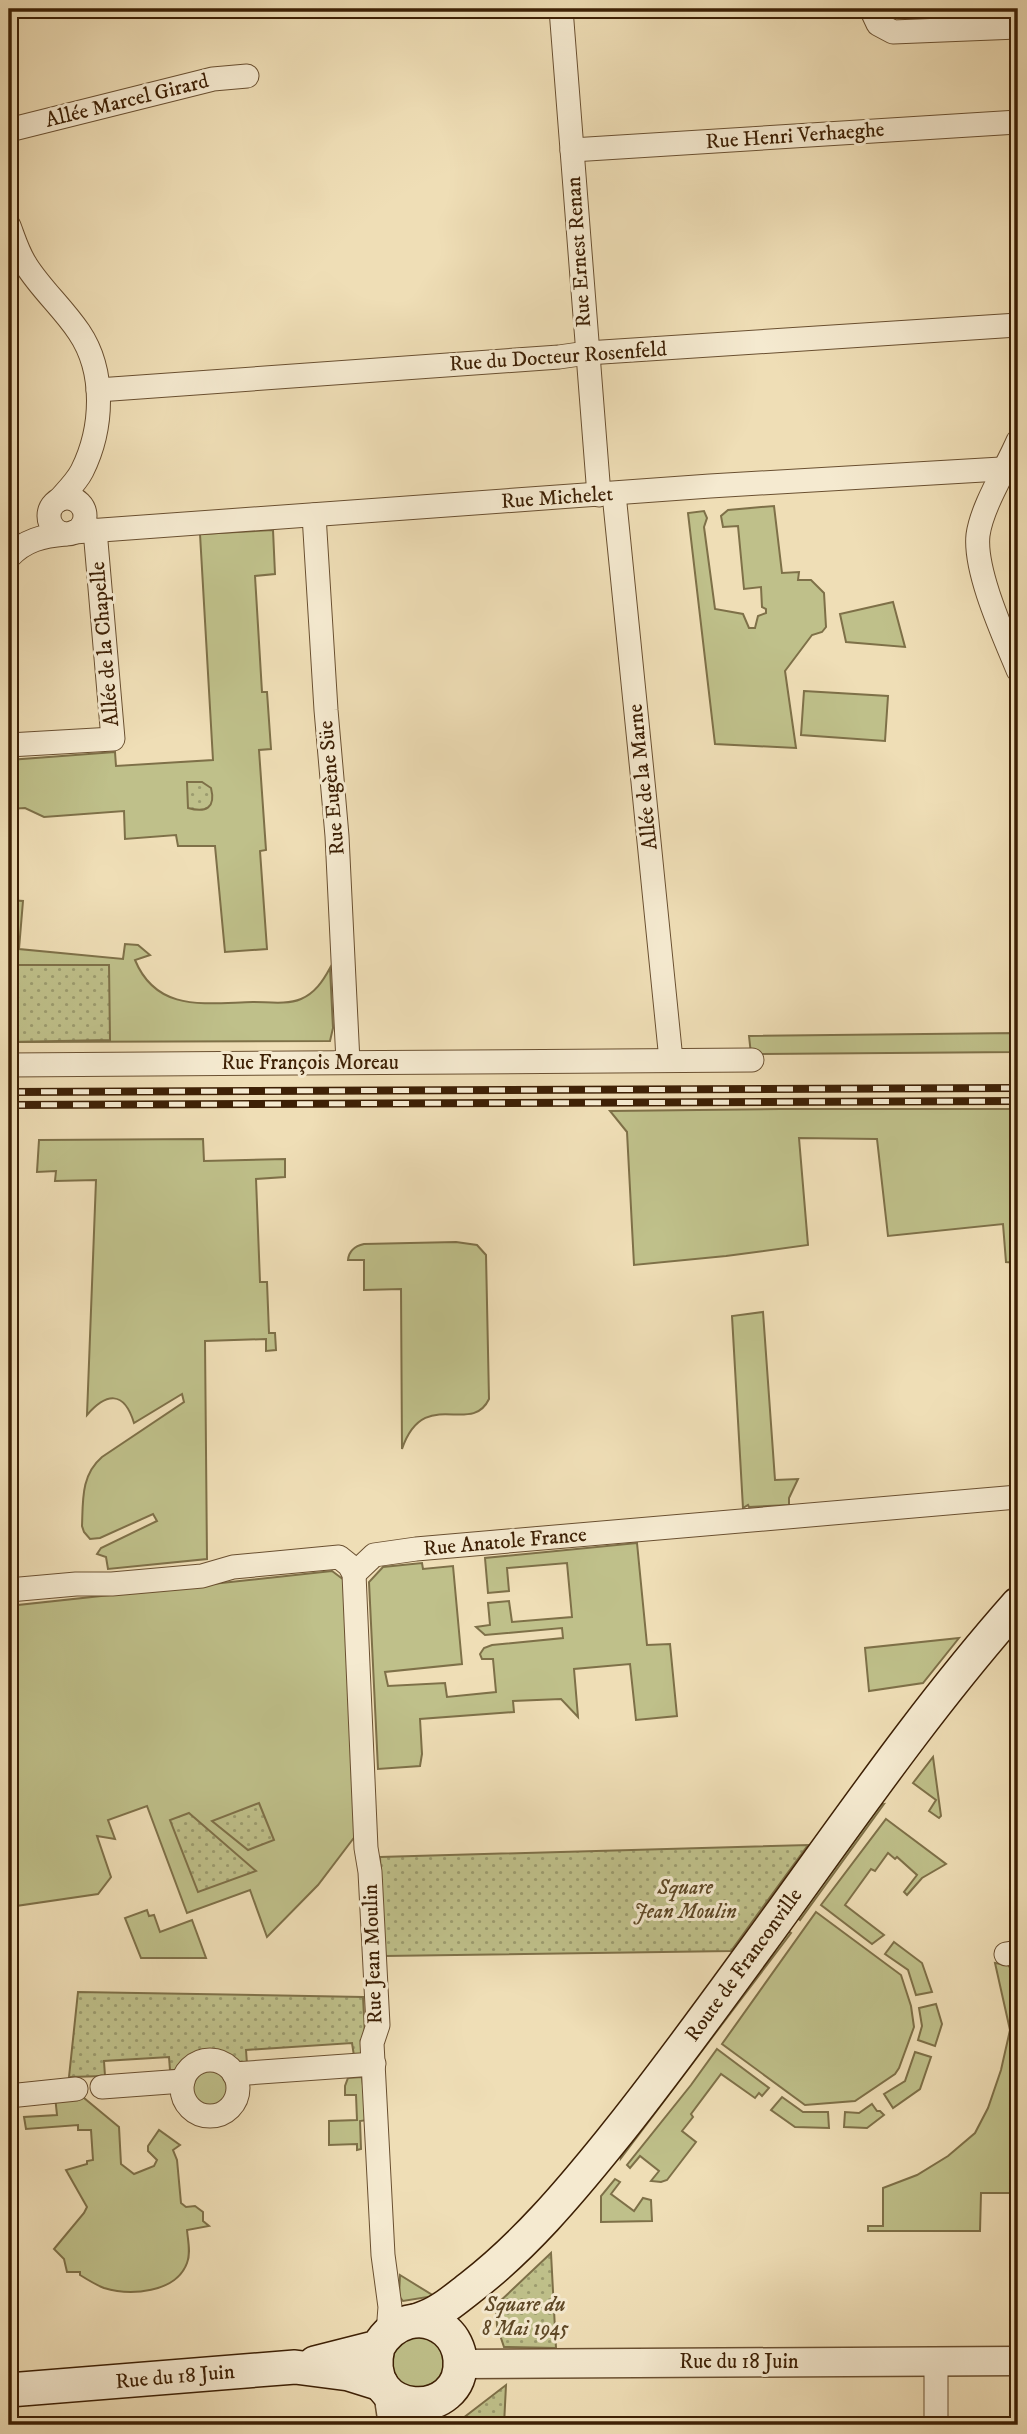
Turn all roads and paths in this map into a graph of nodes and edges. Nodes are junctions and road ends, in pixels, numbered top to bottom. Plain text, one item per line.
1 (561, 9) edge
2 (874, 17) edge
3 (1018, 27) edge
4 (247, 76) dead end
5 (1018, 122) edge
6 (9, 130) edge
7 (572, 150) junction
8 (9, 226) edge
9 (1018, 325) edge
10 (587, 353) junction
11 (98, 390) junction
12 (1018, 441) edge
13 (1012, 468) edge
14 (607, 494) junction
15 (314, 515) junction
16 (73, 521) junction
17 (10, 544) edge
18 (1018, 670) edge
19 (9, 746) edge
20 (671, 1060) junction
21 (752, 1060) dead end
22 (348, 1062) junction
23 (9, 1065) edge
24 (1018, 1497) edge
25 (354, 1574) junction
26 (1018, 1584) edge
27 (9, 1590) edge
28 (1018, 1604) edge
29 (982, 1644) junction
30 (374, 2064) junction
31 (234, 2074) junction
32 (183, 2081) junction
33 (102, 2087) dead end
34 (76, 2089) dead end
35 (9, 2096) edge
36 (490, 2273) junction
37 (418, 2320) junction
38 (383, 2340) junction
39 (457, 2352) junction
40 (936, 2361) junction
41 (1018, 2361) edge
42 (295, 2367) junction
43 (384, 2388) junction
44 (9, 2390) edge
45 (424, 2414) edge
46 (393, 2425) edge
47 (936, 2425) edge

1 - 7 street, Rue Ernest Renan
2 - 3 street
4 - 6 street, Allée Marcel Girard
5 - 7 street, Rue Henri Verhaeghe
7 - 10 street, Rue Ernest Renan
8 - 11 street
9 - 10 street, Rue du Docteur Rosenfeld
10 - 11 street, Rue du Docteur Rosenfeld
10 - 14 street, Rue Ernest Renan
11 - 16 street
12 - 13 street
13 - 14 street, Rue Michelet
13 - 18 street
14 - 15 street, Rue Michelet
14 - 20 street, Allée de la Marne
15 - 16 street, Rue Michelet
15 - 22 street, Rue Eugène Süe
16 - 17 street, Rue Michelet
16 - 19 street, Allée de la Chapelle
20 - 21 street
20 - 22 street, Rue François Moreau
22 - 23 street, Rue François Moreau
24 - 25 street, Rue Anatole France
25 - 27 street
25 - 30 street, Rue Jean Moulin
26 - 29 main road, Route de Franconville
28 - 29 main road, Route de Franconville
29 - 36 main road, Route de Franconville
30 - 31 street
30 - 38 street, Rue Jean Moulin
31 - 32 street
31 - 32 street
32 - 33 street
34 - 35 street
36 - 37 main road, Route de Franconville
36 - 39 main road, Route de Franconville
37 - 38 main road
37 - 39 main road
38 - 42 main road
38 - 43 main road
39 - 40 street, Rue du 18 Juin
39 - 45 main road
40 - 41 street, Rue du 18 Juin
40 - 47 street
42 - 43 main road, Rue du 18 Juin
42 - 44 main road, Rue du 18 Juin
43 - 45 main road
43 - 46 street

